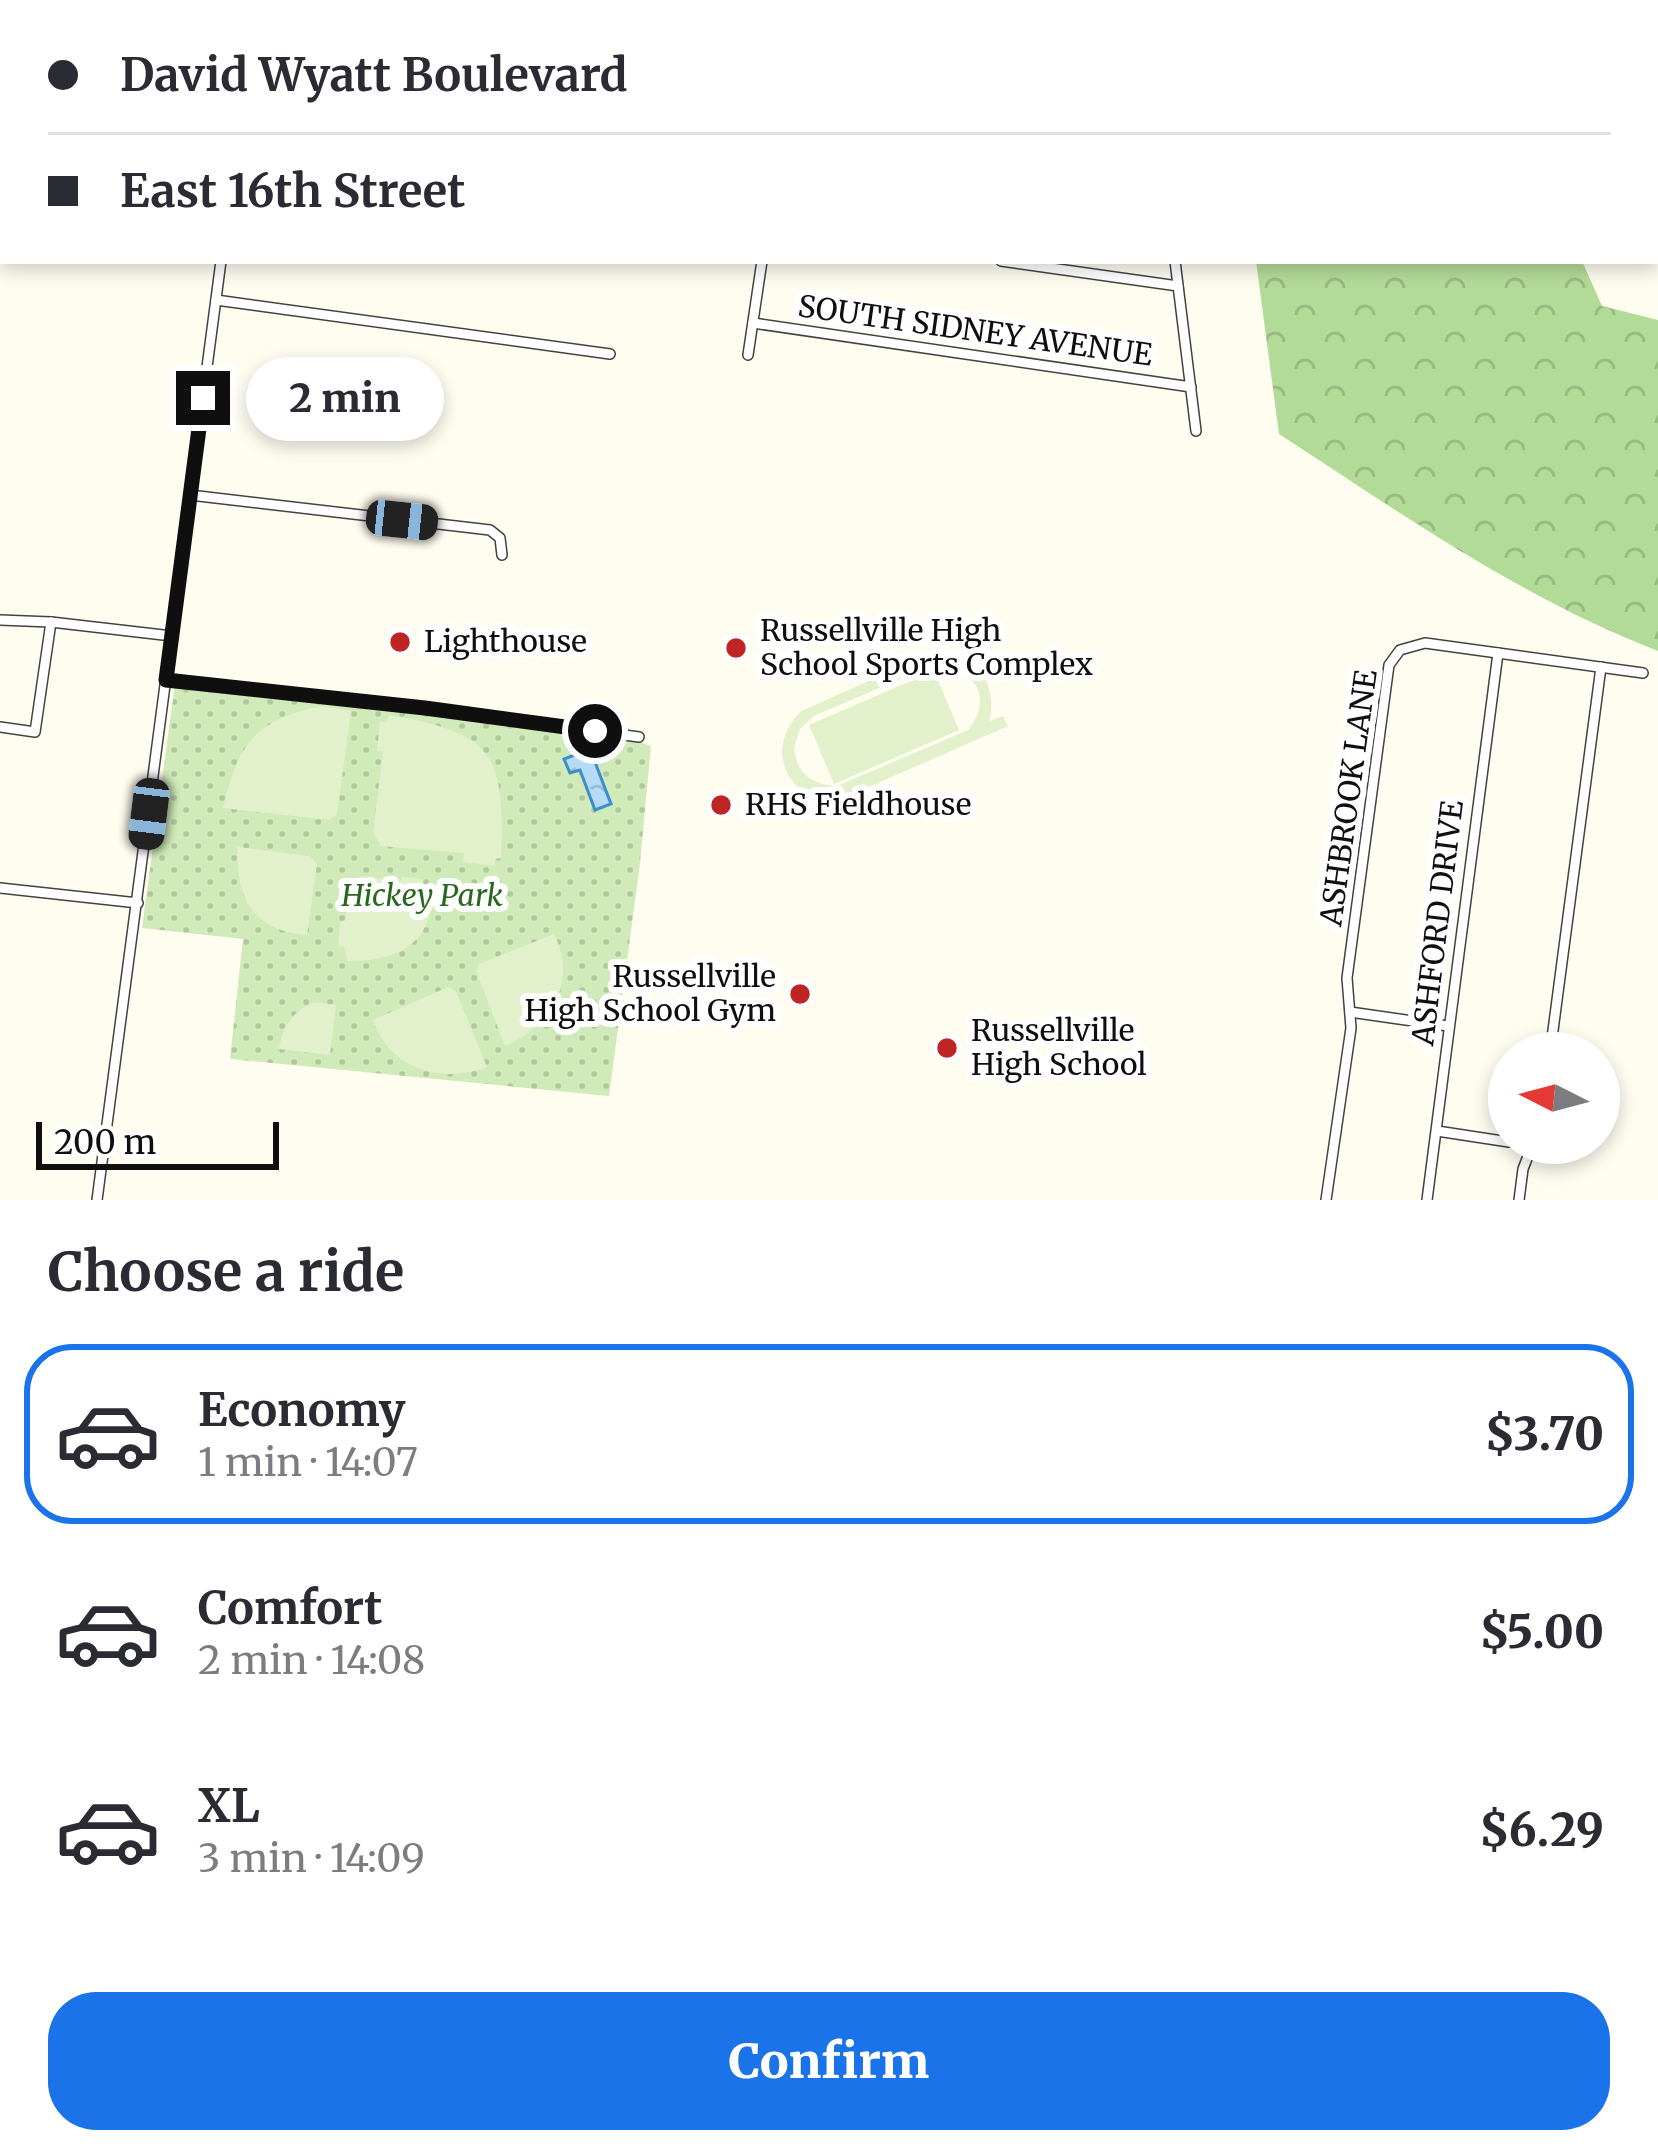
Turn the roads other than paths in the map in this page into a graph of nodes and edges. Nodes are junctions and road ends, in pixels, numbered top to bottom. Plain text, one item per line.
1 (220, 264) edge
2 (762, 264) edge
3 (1021, 264) edge
4 (1175, 264) edge
5 (1178, 286) junction
6 (216, 300) junction
7 (753, 323) junction
8 (610, 354) dead end
9 (748, 356) dead end
10 (1191, 387) junction
11 (1196, 431) dead end
12 (190, 495) junction
13 (502, 556) dead end
14 (0, 620) edge
15 (51, 622) junction
16 (172, 636) junction
17 (1498, 653) junction
18 (1601, 667) junction
19 (1643, 673) dead end
20 (166, 680) junction
21 (0, 727) edge
22 (639, 737) dead end
23 (0, 888) edge
24 (138, 902) junction
25 (1350, 1012) junction
26 (1448, 1026) junction
27 (1553, 1032) edge
28 (1437, 1131) junction
29 (1488, 1138) edge
30 (1525, 1164) edge
31 (97, 1200) edge
32 (1326, 1200) edge
33 (1427, 1200) edge
34 (1519, 1200) edge

1 - 6 street
2 - 7 street
3 - 5 street
4 - 5 street
5 - 10 street
6 - 8 street
6 - 12 street
7 - 9 street
7 - 10 street, SOUTH SIDNEY AVENUE
10 - 11 street
12 - 13 street
12 - 16 street
14 - 15 street
15 - 16 street
15 - 21 street
16 - 20 street
17 - 18 street, ASHBROOK LANE
17 - 25 street, ASHBROOK LANE
17 - 26 street, ASHFORD DRIVE
18 - 19 street, ASHBROOK LANE
18 - 27 street
20 - 22 street
20 - 24 street
23 - 24 street
24 - 31 street
25 - 26 street
25 - 32 street, ASHBROOK LANE
26 - 28 street, ASHFORD DRIVE
28 - 29 street
28 - 33 street, ASHFORD DRIVE
30 - 34 street

